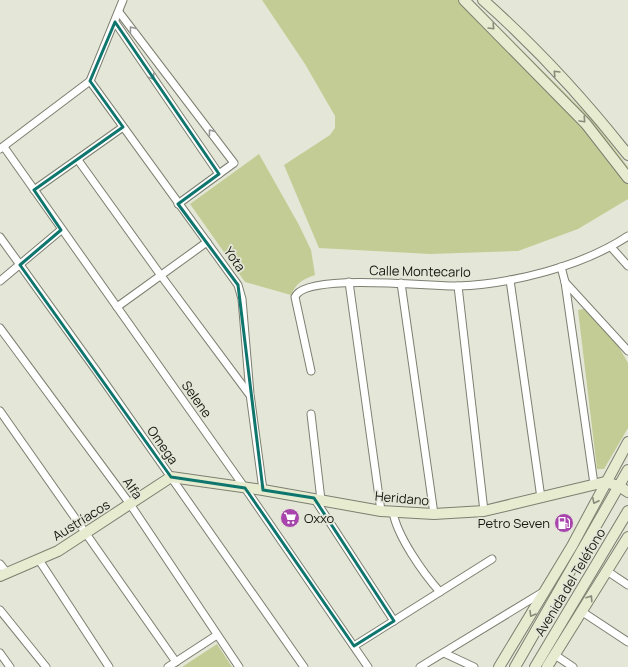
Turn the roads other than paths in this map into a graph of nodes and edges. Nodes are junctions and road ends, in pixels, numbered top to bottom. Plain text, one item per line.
1 (123, 0) edge
2 (464, 0) edge
3 (483, 0) edge
4 (119, 12) junction
5 (115, 22) junction
6 (90, 81) junction
7 (123, 127) junction
8 (2, 148) edge
9 (628, 155) edge
10 (78, 160) junction
11 (219, 174) junction
12 (628, 178) edge
13 (34, 190) junction
14 (178, 204) junction
15 (61, 230) junction
16 (628, 236) edge
17 (0, 237) edge
18 (207, 242) junction
19 (611, 247) junction
20 (20, 265) junction
21 (628, 266) edge
22 (561, 267) junction
23 (162, 276) junction
24 (510, 280) junction
25 (0, 281) edge
26 (350, 282) junction
27 (565, 282) junction
28 (401, 283) junction
29 (458, 286) junction
30 (117, 307) junction
31 (0, 328) edge
32 (628, 351) edge
33 (311, 371) dead end
34 (250, 394) junction
35 (0, 411) edge
36 (311, 414) dead end
37 (628, 442) edge
38 (628, 470) edge
39 (171, 478) junction
40 (605, 482) junction
41 (594, 484) junction
42 (619, 486) junction
43 (245, 488) junction
44 (263, 490) junction
45 (628, 492) edge
46 (541, 498) junction
47 (317, 499) junction
48 (130, 504) junction
49 (381, 511) junction
50 (484, 511) junction
51 (628, 511) edge
52 (393, 512) junction
53 (434, 514) junction
54 (87, 533) junction
55 (628, 537) edge
56 (39, 560) junction
57 (492, 560) dead end
58 (0, 564) edge
59 (607, 572) junction
60 (3, 574) edge
61 (628, 586) edge
62 (546, 590) junction
63 (440, 592) junction
64 (0, 610) edge
65 (581, 611) junction
66 (394, 620) junction
67 (561, 624) junction
68 (570, 630) junction
69 (217, 635) junction
70 (628, 642) edge
71 (354, 646) junction
72 (0, 653) edge
73 (444, 653) junction
74 (554, 655) junction
75 (176, 662) junction
76 (10, 667) edge
77 (46, 667) edge
78 (109, 667) edge
79 (168, 667) edge
80 (239, 667) edge
81 (304, 667) edge
82 (368, 667) edge
83 (420, 667) edge
84 (474, 667) edge
85 (499, 667) edge
86 (515, 667) edge
87 (535, 667) edge
88 (547, 667) edge
89 (573, 667) edge

1 - 4 street
2 -> 12 street
9 -> 3 street
4 - 5 street
11 -> 4 street
5 - 6 street
5 -> 11 street
6 - 7 street, Yota
6 - 8 street
7 - 10 street
7 - 14 street, Yota
8 - 13 street, Selene
10 - 13 street
10 - 23 street
11 - 14 street
13 - 15 street, Selene
14 - 18 street, Yota
15 - 20 street
15 - 30 street, Selene
16 - 19 street, Calle Montecarlo
17 - 20 street, Omega
18 - 23 street
18 - 34 street, Yota
19 - 21 street
19 - 22 street, Calle Montecarlo
20 - 25 street
20 - 39 street, Omega
22 - 24 street, Calle Montecarlo
22 - 27 street
23 - 30 street
23 - 34 street
24 - 29 street, Calle Montecarlo
24 - 46 street
26 - 28 street, Calle Montecarlo
26 - 33 street, Calle Montecarlo
26 - 49 street
27 - 32 street
27 - 41 street
28 - 29 street, Calle Montecarlo
28 - 53 street
29 - 50 street
30 - 43 street, Selene
31 - 48 street, Alfa
34 - 44 street, Yota
35 - 54 street
36 - 47 street
37 - 40 street
38 - 42 street, Avenida del Teléfono
39 - 43 street, Heridano
39 - 48 street, Austríacos
39 - 81 street, Omega
40 - 41 street, Heridano
40 - 42 street, Heridano
40 -> 62 street
41 - 46 street, Heridano
42 - 45 street, Heridano
42 - 86 street, Avenida del Teléfono
43 - 44 street, Heridano
43 - 71 street, Selene
44 - 47 street, Heridano
46 - 50 street, Heridano
47 - 49 street, Heridano
47 - 66 street
48 - 54 street, Austríacos
48 - 69 street, Alfa
49 - 52 street, Heridano
50 - 53 street, Heridano
51 - 67 street, Avenida del Teléfono
52 - 53 street, Heridano
52 - 63 street
54 - 56 street, Austríacos
54 - 75 street
55 - 59 street
56 - 60 street, Austríacos
56 - 78 street
57 - 63 street
58 - 60 street
59 - 61 street
65 -> 59 street
62 - 73 street
62 -> 85 street
63 - 66 street
64 - 77 street
65 - 68 street
65 - 70 street
66 - 71 street
67 - 68 street
67 - 87 street, Avenida del Teléfono
68 - 74 street
69 - 75 street
69 - 80 street, Alfa
71 - 82 street, Selene
72 - 76 street
73 - 83 street
73 - 84 street
74 - 88 street
74 - 89 street
75 - 79 street

